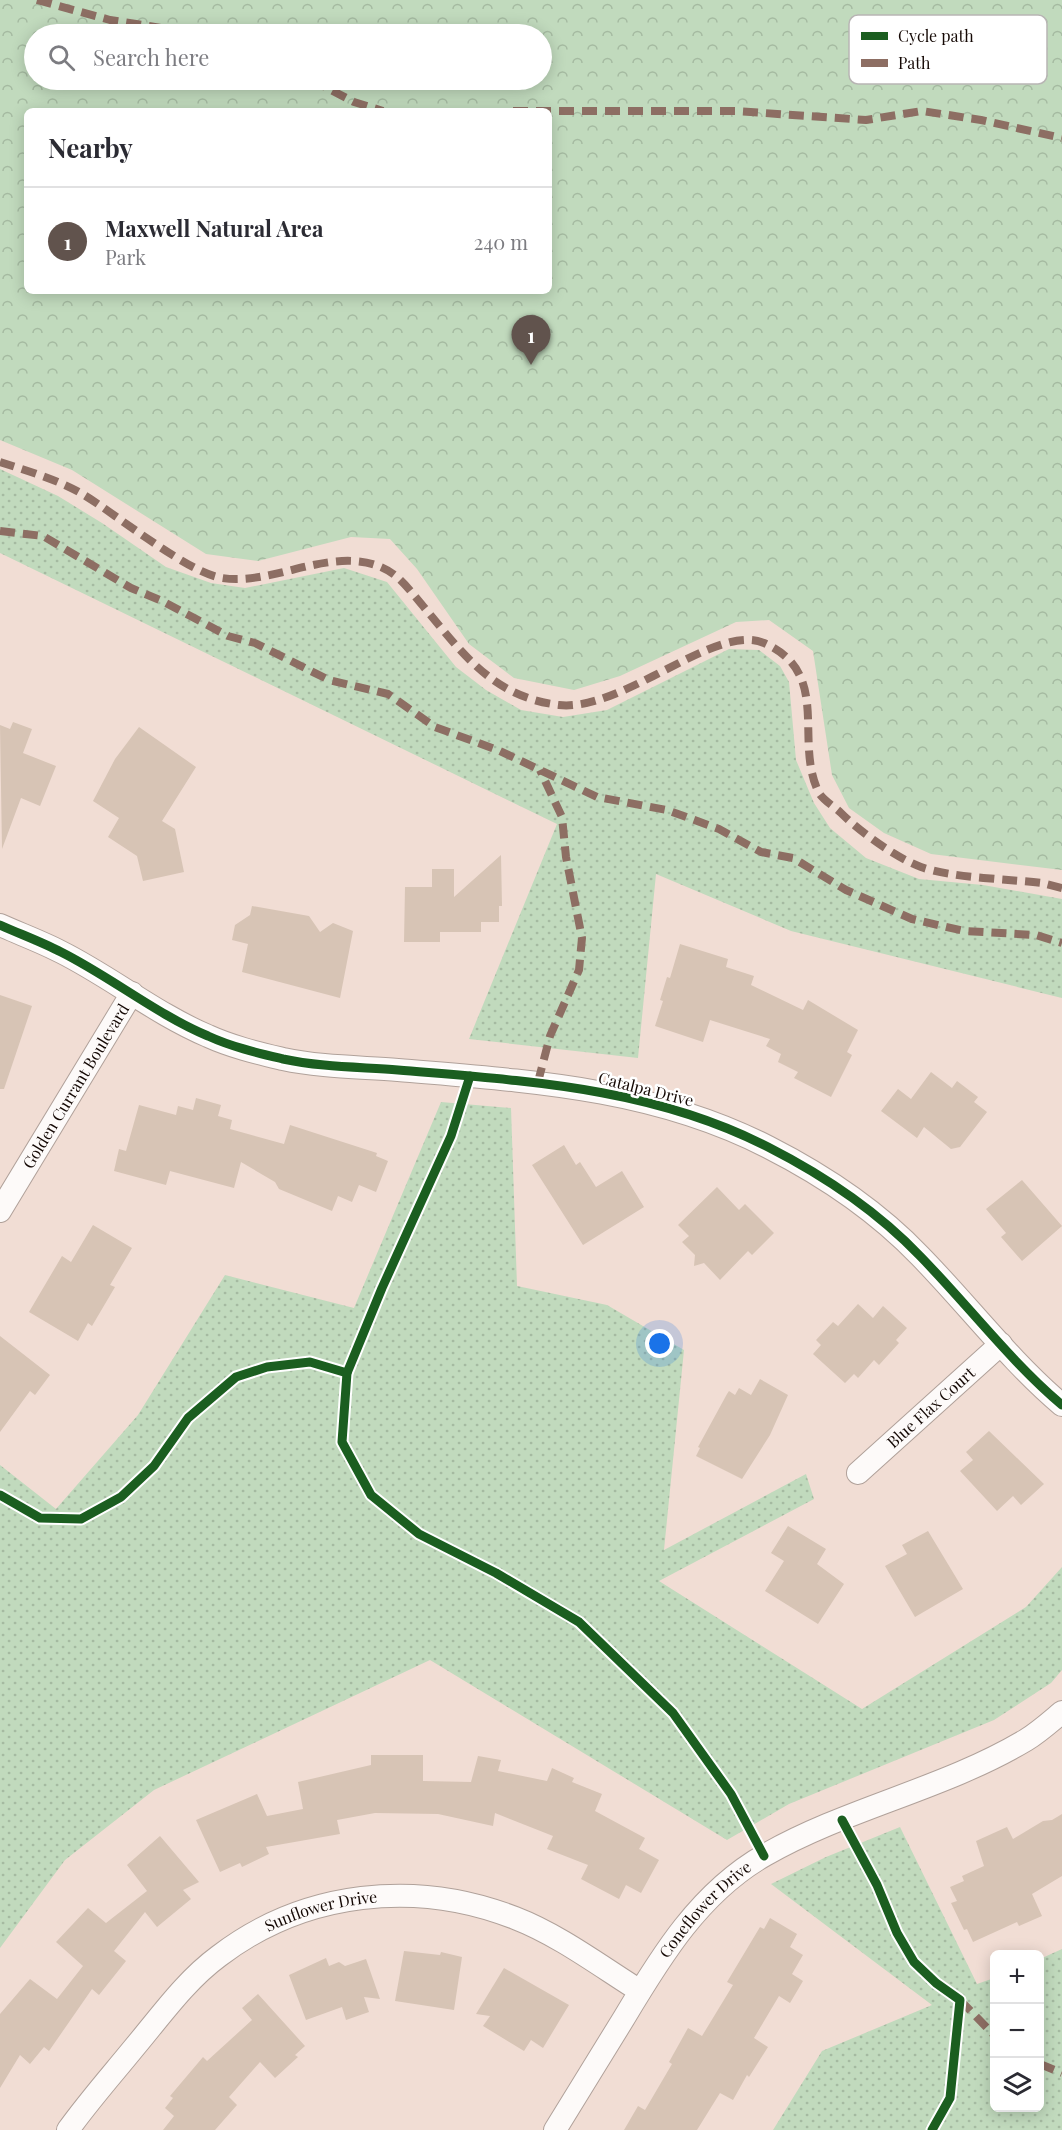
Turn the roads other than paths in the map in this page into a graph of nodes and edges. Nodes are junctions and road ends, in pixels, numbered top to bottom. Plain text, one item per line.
1 (0, 925) edge
2 (132, 993) junction
3 (0, 1211) edge
4 (1001, 1344) junction
5 (1062, 1405) edge
6 (858, 1473) dead end
7 (1062, 1712) edge
8 (640, 1991) junction
9 (68, 2130) edge
10 (555, 2130) edge

1 - 2 street, Catalpa Drive
2 - 3 street, Golden Currant Boulevard
2 - 4 street, Catalpa Drive
4 - 5 street, Catalpa Drive
4 - 6 street, Blue Flax Court
7 - 8 street, Coneflower Drive
8 - 9 street, Sunflower Drive
8 - 10 street, Coneflower Drive

